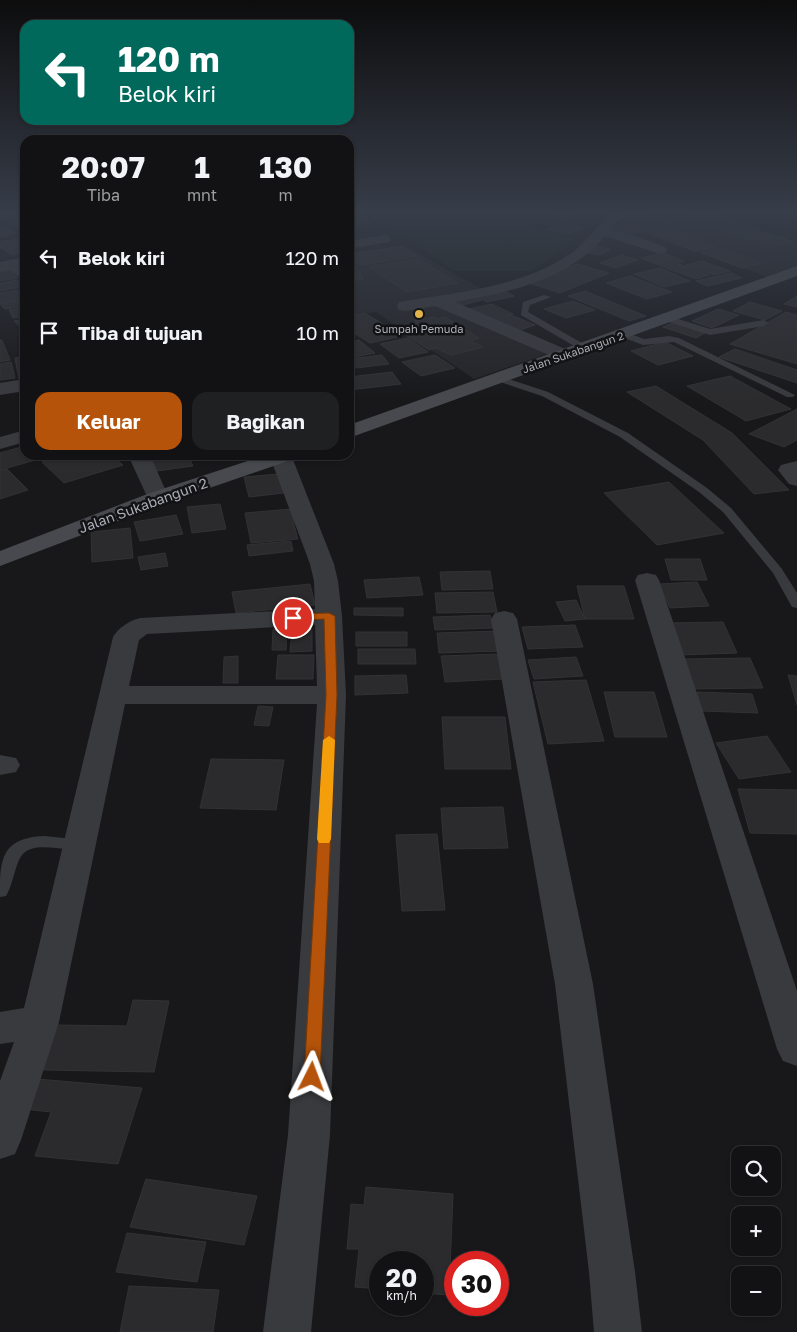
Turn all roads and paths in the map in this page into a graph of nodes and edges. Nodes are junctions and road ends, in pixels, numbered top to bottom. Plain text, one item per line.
1 (538, 276) edge
2 (783, 276) edge
3 (547, 297) dead end
4 (437, 301) junction
5 (405, 306) dead end
6 (669, 319) junction
7 (764, 323) dead end
8 (625, 335) junction
9 (584, 348) junction
10 (564, 355) junction
11 (497, 378) junction
12 (20, 386) edge
13 (0, 390) edge
14 (790, 396) dead end
15 (354, 430) edge
16 (20, 437) edge
17 (0, 443) edge
18 (141, 460) edge
19 (272, 460) edge
20 (285, 460) edge
21 (797, 467) edge
22 (797, 479) edge
23 (158, 498) junction
24 (0, 559) edge
25 (648, 580) dead end
26 (797, 604) edge
27 (329, 616) junction
28 (504, 619) dead end
29 (113, 695) junction
30 (332, 695) junction
31 (78, 844) junction
32 (0, 890) edge
33 (40, 1022) junction
34 (0, 1028) edge
35 (797, 1049) edge
36 (0, 1140) edge
37 (287, 1332) edge
38 (618, 1332) edge

1 - 4 street
2 - 6 street, Jalan Sukabangun 2
3 - 9 lane
4 - 5 street
4 - 10 street
6 - 7 lane
6 - 8 street, Jalan Sukabangun 2
8 - 9 street, Jalan Sukabangun 2
8 - 14 lane
9 - 10 street, Jalan Sukabangun 2
10 - 11 street, Jalan Sukabangun 2
11 - 15 street, Jalan Sukabangun 2
11 - 26 lane
12 - 13 street
16 - 17 street
18 - 23 street
19 - 23 street, Jalan Sukabangun 2
20 - 27 street
21 - 22 street
23 - 24 street, Jalan Sukabangun 2
25 - 35 street
27 - 29 street
27 - 30 street
28 - 38 street
29 - 30 street
29 - 31 street
30 - 37 street
31 - 32 lane
31 - 33 street
33 - 34 street
33 - 36 street

